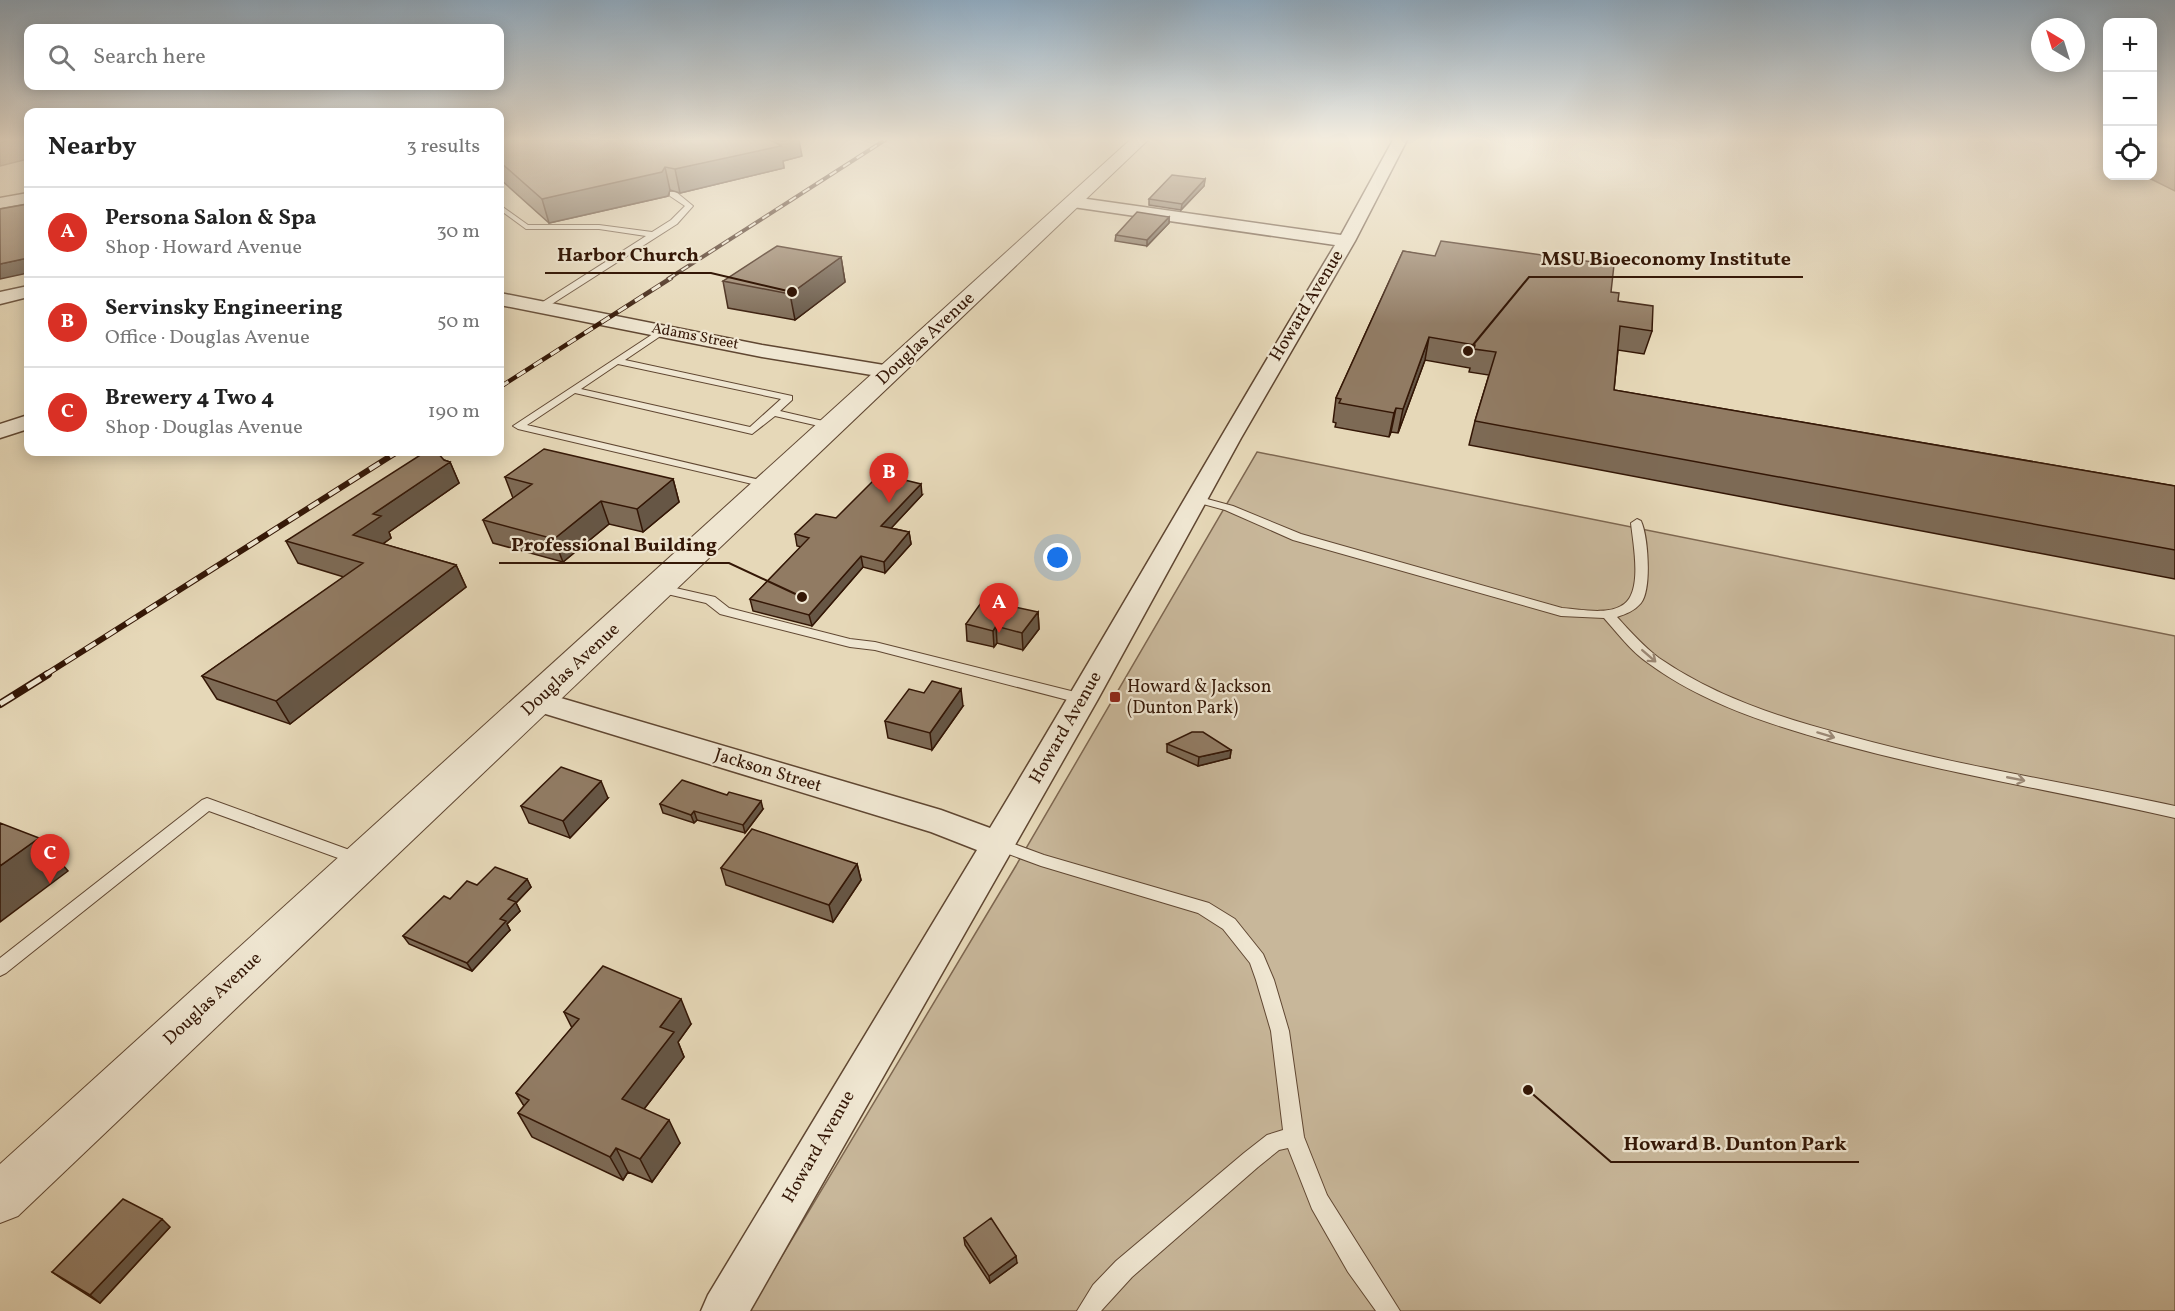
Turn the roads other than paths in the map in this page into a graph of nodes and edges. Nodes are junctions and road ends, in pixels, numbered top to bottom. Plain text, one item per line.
1 (682, 201) edge
2 (1367, 201) edge
3 (1073, 202) joint
4 (504, 210) edge
5 (653, 235) junction
6 (1346, 241) junction
7 (24, 293) edge
8 (0, 298) edge
9 (504, 300) edge
10 (541, 307) junction
11 (662, 331) junction
12 (617, 361) junction
13 (890, 372) junction
14 (573, 390) junction
15 (773, 412) junction
16 (24, 423) edge
17 (832, 426) junction
18 (0, 431) edge
19 (769, 485) junction
20 (1196, 499) junction
21 (1637, 523) dead end
22 (658, 588) junction
23 (1608, 615) junction
24 (1083, 699) junction
25 (537, 702) junction
26 (2175, 812) edge
27 (998, 844) junction
28 (362, 861) junction
29 (0, 968) edge
30 (1294, 1137) junction
31 (0, 1198) edge
32 (724, 1311) edge
33 (1088, 1311) edge
34 (1389, 1311) edge

1 - 5 lane
2 - 6 street, Howard Avenue
3 - 6 street
3 - 13 street, Douglas Avenue
4 - 5 lane
5 - 10 lane
6 - 20 street, Howard Avenue
7 - 8 street
9 - 10 street, Adams Street
10 - 11 street, Adams Street
11 - 12 lane
11 - 13 street, Adams Street
12 - 14 lane
12 - 15 lane
13 - 17 street, Douglas Avenue
14 - 15 lane
14 - 19 lane
15 - 17 lane
16 - 18 street
17 - 19 street, Douglas Avenue
19 - 22 street, Douglas Avenue
20 - 23 lane
20 - 24 street, Howard Avenue
21 - 23 lane
22 - 24 lane
22 - 25 street, Douglas Avenue
23 -> 26 lane
24 - 27 street, Howard Avenue
25 - 27 street, Jackson Street
25 - 28 street, Douglas Avenue
27 - 30 lane
27 - 32 street, Howard Avenue
28 - 29 lane
28 - 31 street, Douglas Avenue
30 - 33 lane
30 - 34 lane

